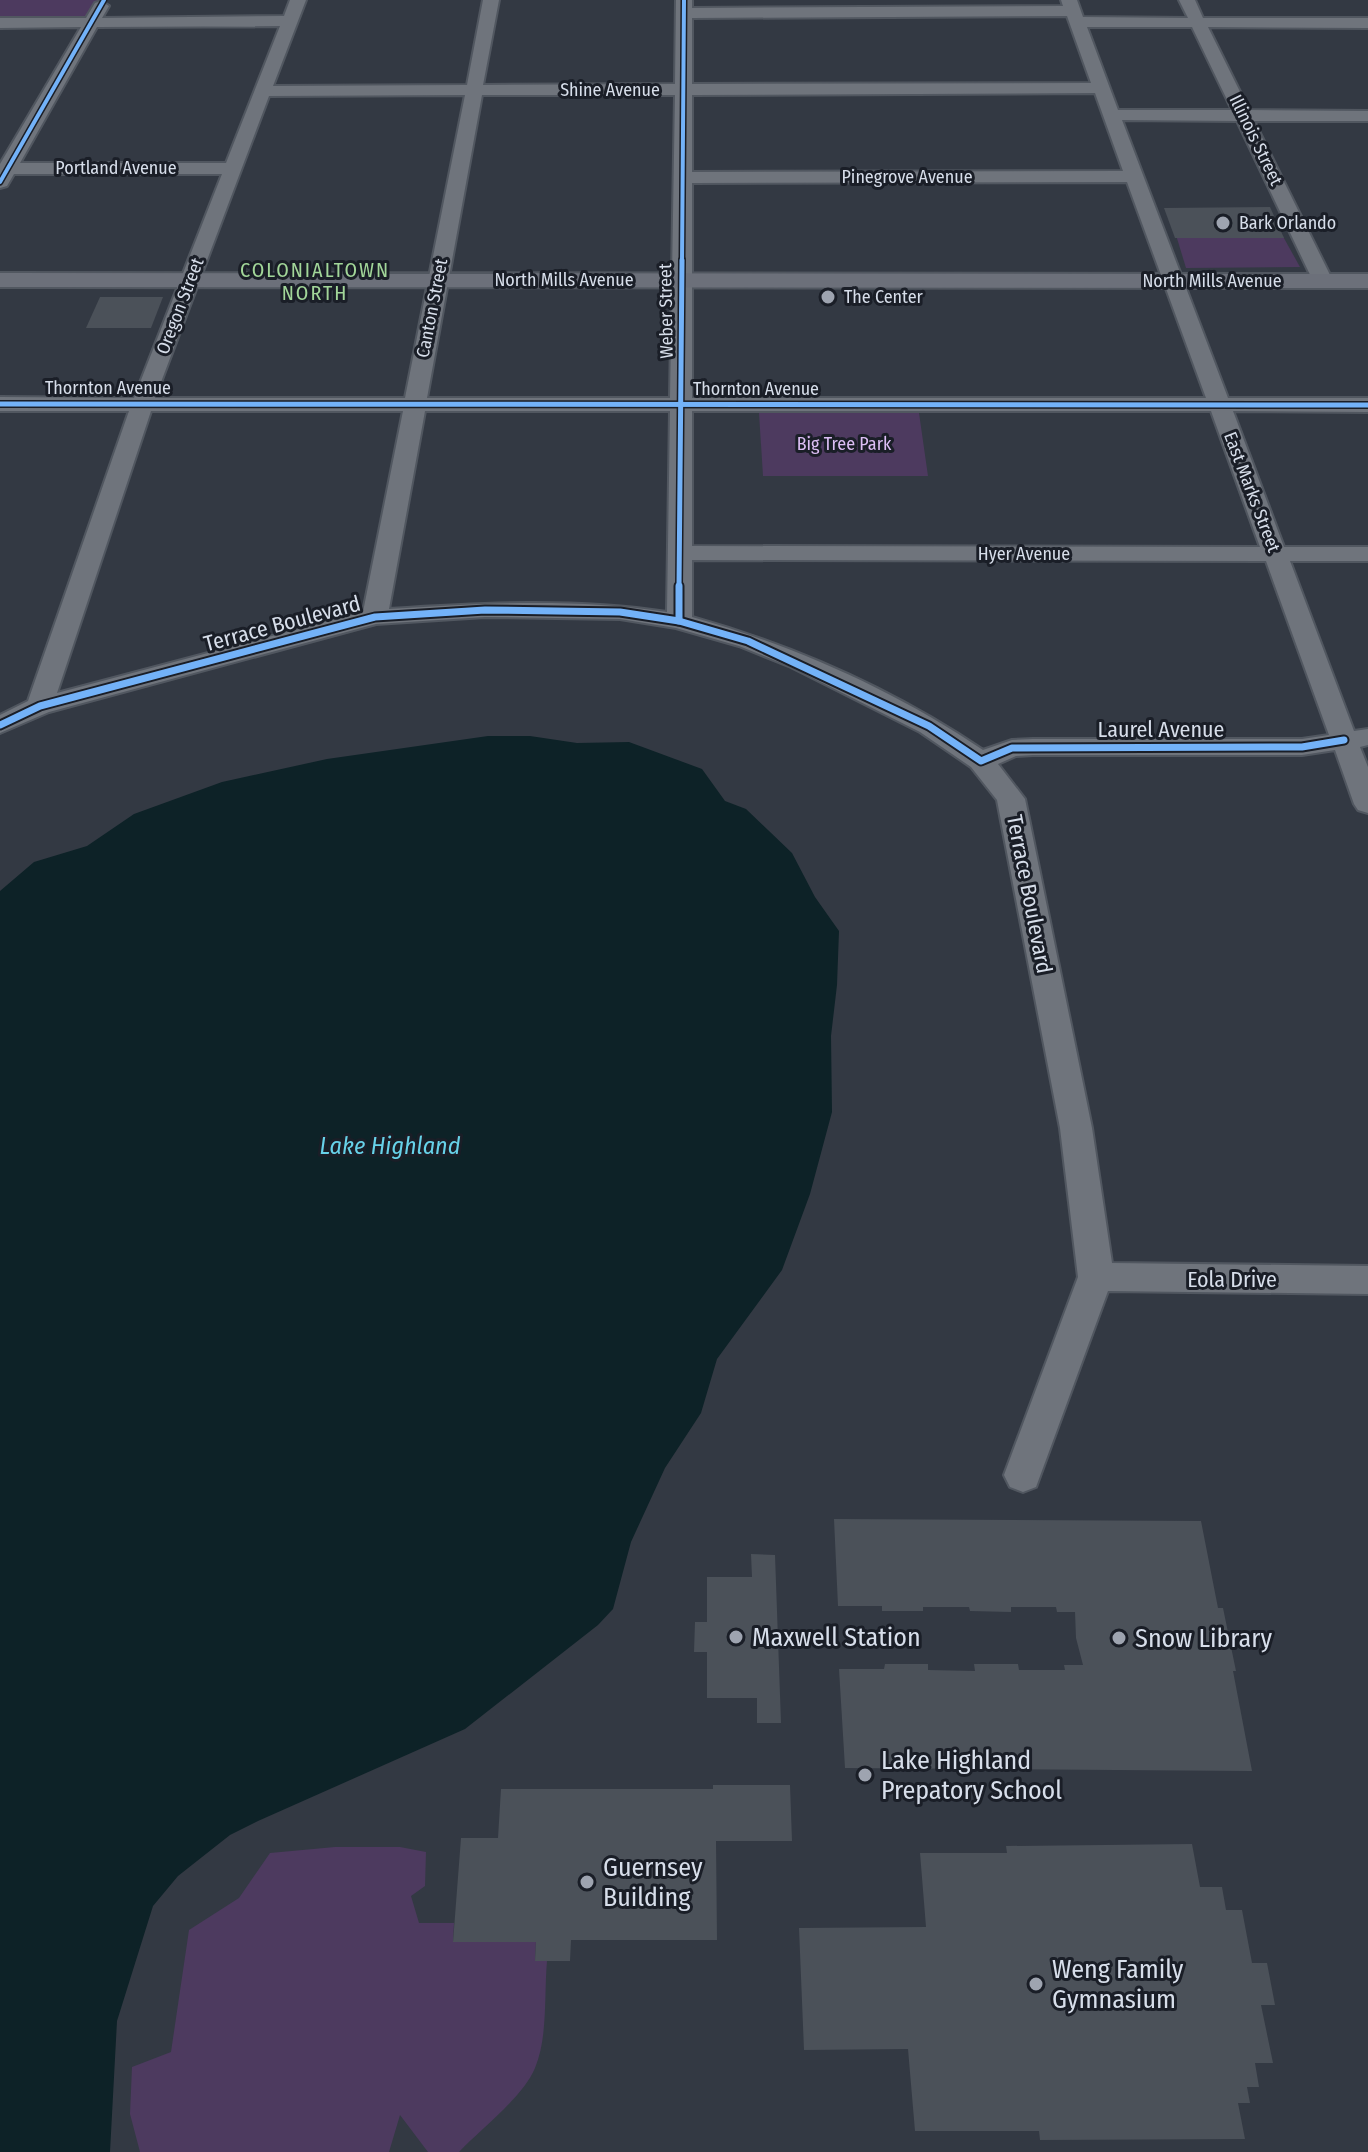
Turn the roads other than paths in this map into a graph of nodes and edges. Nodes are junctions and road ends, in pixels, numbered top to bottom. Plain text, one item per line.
1 (104, 0) edge
2 (298, 0) edge
3 (491, 0) edge
4 (1187, 0) edge
5 (684, 6) edge
6 (1073, 11) edge
7 (290, 21) junction
8 (92, 22) junction
9 (0, 23) edge
10 (1197, 23) junction
11 (1368, 23) edge
12 (1101, 88) junction
13 (473, 90) junction
14 (683, 90) junction
15 (263, 91) junction
16 (1112, 115) junction
17 (1245, 115) junction
18 (1368, 116) edge
19 (233, 168) junction
20 (3, 173) edge
21 (1134, 176) junction
22 (681, 178) junction
23 (0, 280) edge
24 (191, 280) junction
25 (437, 280) junction
26 (681, 280) junction
27 (1174, 281) junction
28 (1323, 281) junction
29 (1368, 281) edge
30 (0, 404) edge
31 (142, 404) junction
32 (683, 405) junction
33 (1220, 405) junction
34 (1368, 405) edge
35 (413, 406) junction
36 (680, 553) junction
37 (1276, 554) junction
38 (1368, 554) edge
39 (375, 617) junction
40 (679, 621) junction
41 (40, 706) junction
42 (0, 725) edge
43 (1356, 739) edge
44 (981, 761) junction
45 (1368, 804) edge
46 (1096, 1277) junction
47 (1368, 1280) edge
48 (1023, 1475) dead end

1 - 8 street
2 - 7 street, Oregon Street
3 - 13 street, Canton Street
4 - 10 street, Illinois Street
5 - 6 street
5 - 14 street, Weber Street
6 - 10 street
6 - 12 street, East Marks Street
7 - 8 street
7 - 15 street, Oregon Street
8 - 9 street
8 - 20 street
10 - 11 street
10 - 17 street, Illinois Street
12 - 14 street, Shine Avenue
12 - 16 street, East Marks Street
13 - 14 street, Shine Avenue
13 - 15 street, Shine Avenue
13 - 25 street, Canton Street
14 - 22 street, Weber Street
15 - 19 street, Oregon Street
16 - 17 street
16 - 21 street, East Marks Street
17 - 18 street
17 - 28 street, Illinois Street
19 - 20 street, Portland Avenue
19 - 24 street, Oregon Street
21 - 22 street, Pinegrove Avenue
21 - 27 street, East Marks Street
22 - 26 street, Weber Street
23 - 24 main road, North Mills Avenue
24 - 25 main road, North Mills Avenue
24 - 31 street, Oregon Street
25 - 26 main road, North Mills Avenue
25 - 35 street, Canton Street
26 - 27 main road, North Mills Avenue
26 - 32 street, Weber Street
27 - 28 main road, North Mills Avenue
27 - 33 street, East Marks Street
28 - 29 main road, North Mills Avenue
30 - 31 street, Thornton Avenue
31 - 35 street, Thornton Avenue
31 - 41 street, Oregon Street
32 - 33 street, Thornton Avenue
32 - 35 street, Thornton Avenue
32 - 36 street, Weber Street
33 - 34 street, Thornton Avenue
33 - 37 street, East Marks Street
35 - 39 street, Canton Street
36 - 37 street, Hyer Avenue
36 - 40 street, Weber Street
37 - 38 street, Hyer Avenue
37 - 43 street, East Marks Street
39 - 40 street, Terrace Boulevard
39 - 41 street, Terrace Boulevard
40 - 44 street, Terrace Boulevard
41 - 42 street, Terrace Boulevard
43 - 44 street, Laurel Avenue
43 - 45 street, East Marks Street
44 - 46 street, Terrace Boulevard
46 - 47 street, Eola Drive
46 - 48 street, Terrace Boulevard

